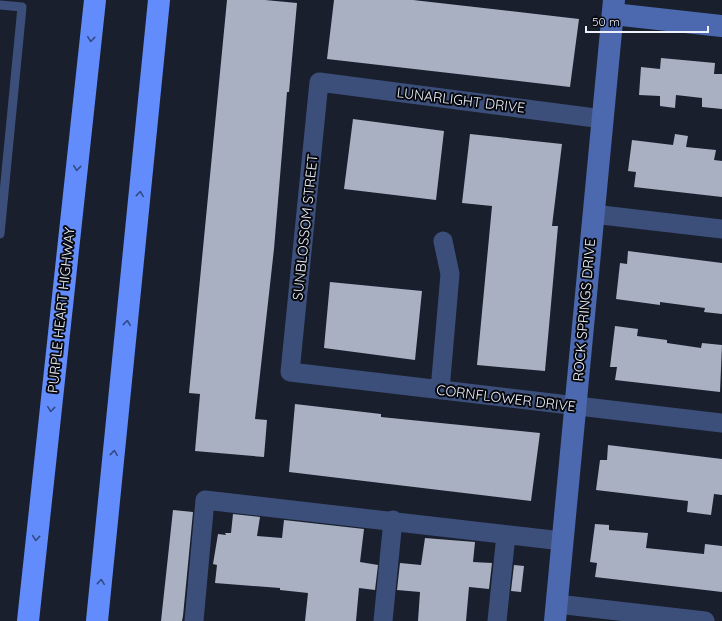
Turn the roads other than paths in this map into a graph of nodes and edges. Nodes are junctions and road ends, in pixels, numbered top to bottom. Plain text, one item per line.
1 (95, 0) edge
2 (159, 0) edge
3 (0, 4) edge
4 (614, 7) edge
5 (722, 26) edge
6 (319, 82) joint
7 (603, 119) junction
8 (0, 133) edge
9 (10, 134) junction
10 (593, 214) junction
11 (722, 229) edge
12 (0, 234) edge
13 (443, 241) dead end
14 (290, 372) joint
15 (440, 390) junction
16 (575, 407) junction
17 (722, 423) edge
18 (392, 520) junction
19 (506, 535) junction
20 (562, 541) junction
21 (556, 613) edge
22 (28, 621) edge
23 (97, 621) edge
24 (194, 621) edge
25 (383, 621) edge
26 (497, 621) edge
27 (705, 621) edge

1 -> 22 highway, PURPLE HEART HIGHWAY
23 -> 2 highway
3 - 9 lane
4 - 5 street
4 - 7 street, ROCK SPRINGS DRIVE
6 - 7 street, LUNARLIGHT DRIVE
6 - 14 street, SUNBLOSSOM STREET
7 - 10 street, ROCK SPRINGS DRIVE
8 - 9 lane
9 - 12 lane
10 - 11 street
10 - 16 street, ROCK SPRINGS DRIVE
13 - 15 street
14 - 15 street, CORNFLOWER DRIVE
15 - 16 street, CORNFLOWER DRIVE
16 - 17 street, CORNFLOWER DRIVE
16 - 20 street, ROCK SPRINGS DRIVE
18 - 19 street
18 - 24 street
18 - 25 street
19 - 20 street
19 - 26 street
20 - 21 street, ROCK SPRINGS DRIVE
21 - 27 street

